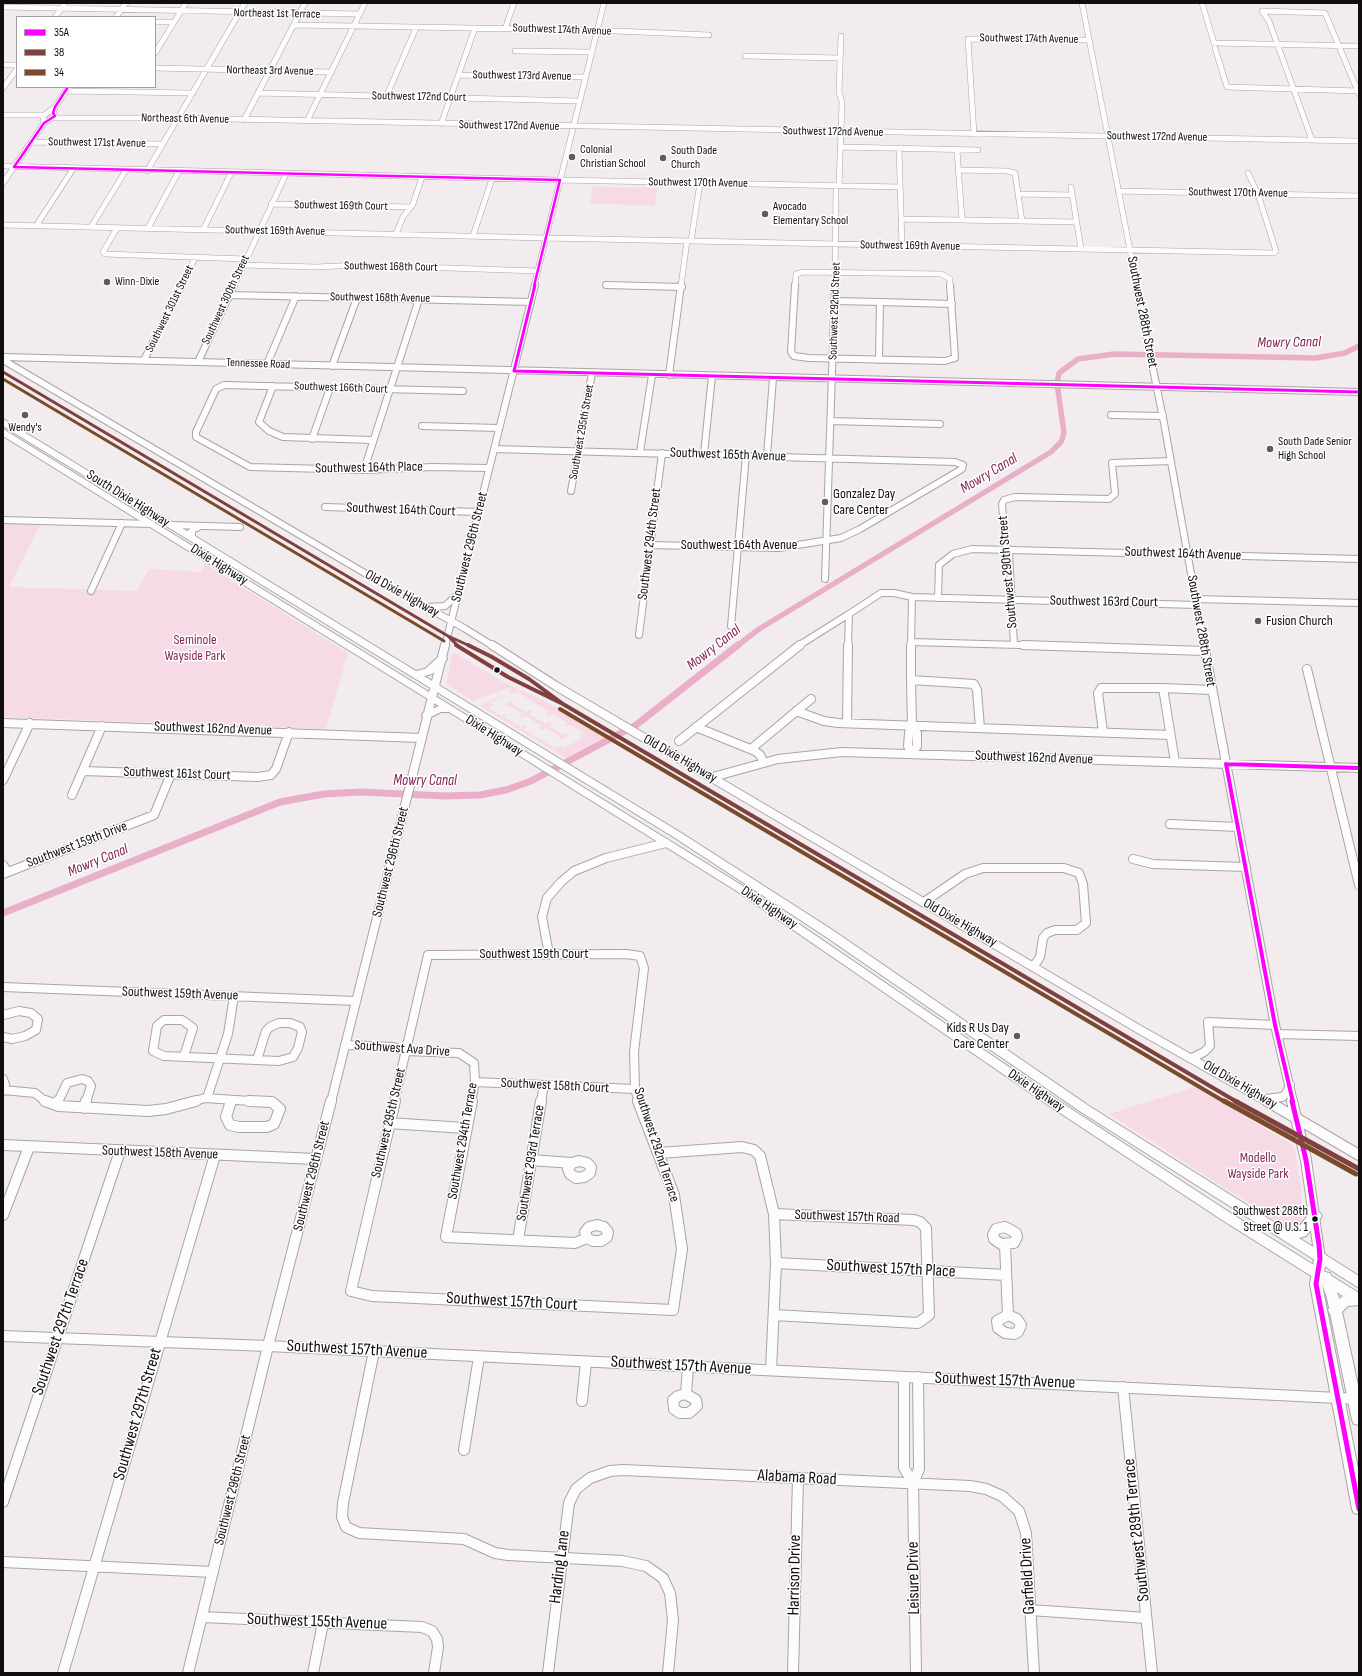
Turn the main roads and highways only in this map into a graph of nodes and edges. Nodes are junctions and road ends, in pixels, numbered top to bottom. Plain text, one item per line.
1 (5, 425) edge
2 (6, 434) edge
3 (64, 459) junction
4 (131, 511) junction
5 (152, 524) junction
6 (200, 526) road end
7 (169, 529) junction
8 (192, 538) junction
9 (212, 550) joint
10 (291, 604) junction
11 (343, 642) junction
12 (442, 659) road end
13 (414, 674) junction
14 (434, 686) junction
15 (431, 697) junction
16 (452, 709) junction
17 (427, 715) road end
18 (525, 741) junction
19 (598, 800) junction
20 (679, 836) junction
21 (666, 843) junction
22 (752, 883) junction
23 (890, 991) junction
24 (975, 1034) junction
25 (977, 1051) junction
26 (1066, 1097) junction
27 (1119, 1147) junction
28 (1208, 1188) junction
29 (1315, 1216) road end
30 (1280, 1234) junction
31 (1320, 1259) junction
32 (1323, 1278) junction
33 (1359, 1283) edge
34 (1359, 1300) edge
35 (1335, 1310) junction
36 (1356, 1398) edge
37 (1359, 1420) edge
38 (1359, 1509) edge

1 - 3 highway
2 - 3 highway
2 - 4 highway
3 - 7 highway, South Dixie Highway
4 - 5 highway, South Dixie Highway
4 - 7 highway
5 - 7 highway, South Dixie Highway
5 - 8 highway
6 - 8 highway
7 - 8 highway, South Dixie Highway
7 - 10 highway, Dixie Highway
8 - 9 highway, South Dixie Highway
9 - 10 highway, Dixie Highway
10 - 11 highway, Dixie Highway
10 - 13 highway, Dixie Highway
11 - 14 highway
11 - 15 highway, Dixie Highway
12 - 13 highway
13 - 14 highway, Dixie Highway
14 - 18 highway, Dixie Highway
15 - 16 highway, Dixie Highway
15 - 18 highway
16 - 17 highway
16 - 19 highway, Dixie Highway
18 - 20 highway, Dixie Highway
19 - 20 highway
19 - 21 highway, Dixie Highway
20 - 22 highway, Dixie Highway
21 - 22 highway
21 - 23 highway, Dixie Highway
22 - 24 highway, Dixie Highway
23 - 24 highway
23 - 25 highway, Dixie Highway
24 - 26 highway, Dixie Highway
25 - 26 highway
25 - 27 highway, Dixie Highway
26 - 28 highway, Dixie Highway
27 - 28 highway
27 - 32 highway, Dixie Highway
28 - 30 highway, Dixie Highway
29 - 30 highway
30 - 31 highway, Dixie Highway
31 - 32 main road, Southwest 288th Street
31 - 33 highway, Dixie Highway
32 - 34 highway, Dixie Highway
32 - 35 main road, Southwest 288th Street
32 - 38 main road, Southwest 288th Street
34 - 35 highway
35 - 36 main road, Southwest 288th Street
36 - 37 main road, Southwest 288th Street

